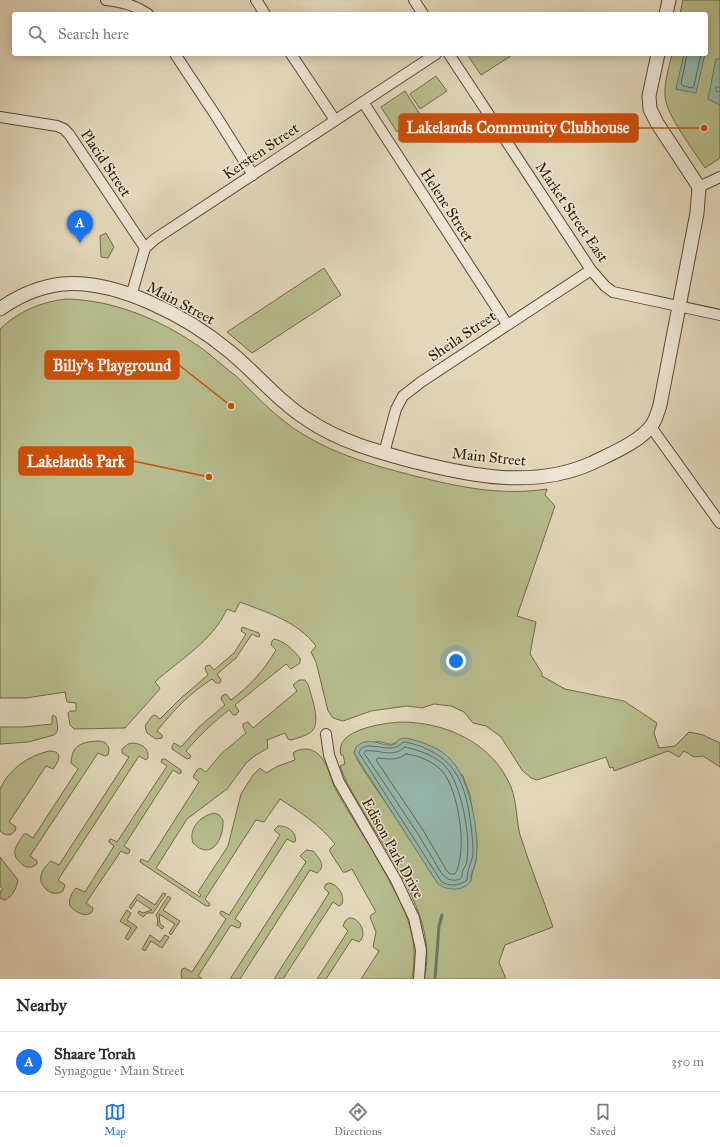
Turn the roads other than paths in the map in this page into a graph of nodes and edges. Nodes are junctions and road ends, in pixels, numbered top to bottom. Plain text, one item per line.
1 (106, 0) edge
2 (256, 0) edge
3 (414, 0) edge
4 (669, 0) edge
5 (145, 12) edge
6 (264, 12) edge
7 (422, 12) edge
8 (666, 12) edge
9 (176, 56) edge
10 (292, 56) edge
11 (433, 56) edge
12 (450, 56) edge
13 (658, 56) edge
14 (363, 102) junction
15 (0, 117) edge
16 (335, 120) junction
17 (253, 175) junction
18 (720, 177) edge
19 (699, 187) junction
20 (145, 248) junction
21 (591, 270) junction
22 (131, 296) junction
23 (678, 306) junction
24 (0, 309) edge
25 (720, 315) edge
26 (507, 324) junction
27 (651, 427) junction
28 (384, 453) junction
29 (720, 523) edge
30 (326, 734) dead end
31 (419, 979) edge

1 - 5 street
2 - 6 street
3 - 7 street
4 - 8 street
9 - 17 street
10 - 16 street
11 - 14 street, Kersten Street
12 - 21 street, Market Street East
13 - 19 street
14 - 16 street, Kersten Street
14 - 26 street, Helene Street
15 - 20 street, Placid Street
16 - 17 street, Kersten Street
17 - 20 street, Kersten Street
18 - 19 street
19 - 23 street
20 - 22 street
21 - 23 street, Market Street East
21 - 26 street, Sheila Street
22 - 24 street, Main Street
22 - 28 street, Main Street
23 - 25 street, Market Street East
23 - 27 street
26 - 28 street, Sheila Street
27 - 28 street, Main Street
27 - 29 street
30 - 31 street, Edison Park Drive

